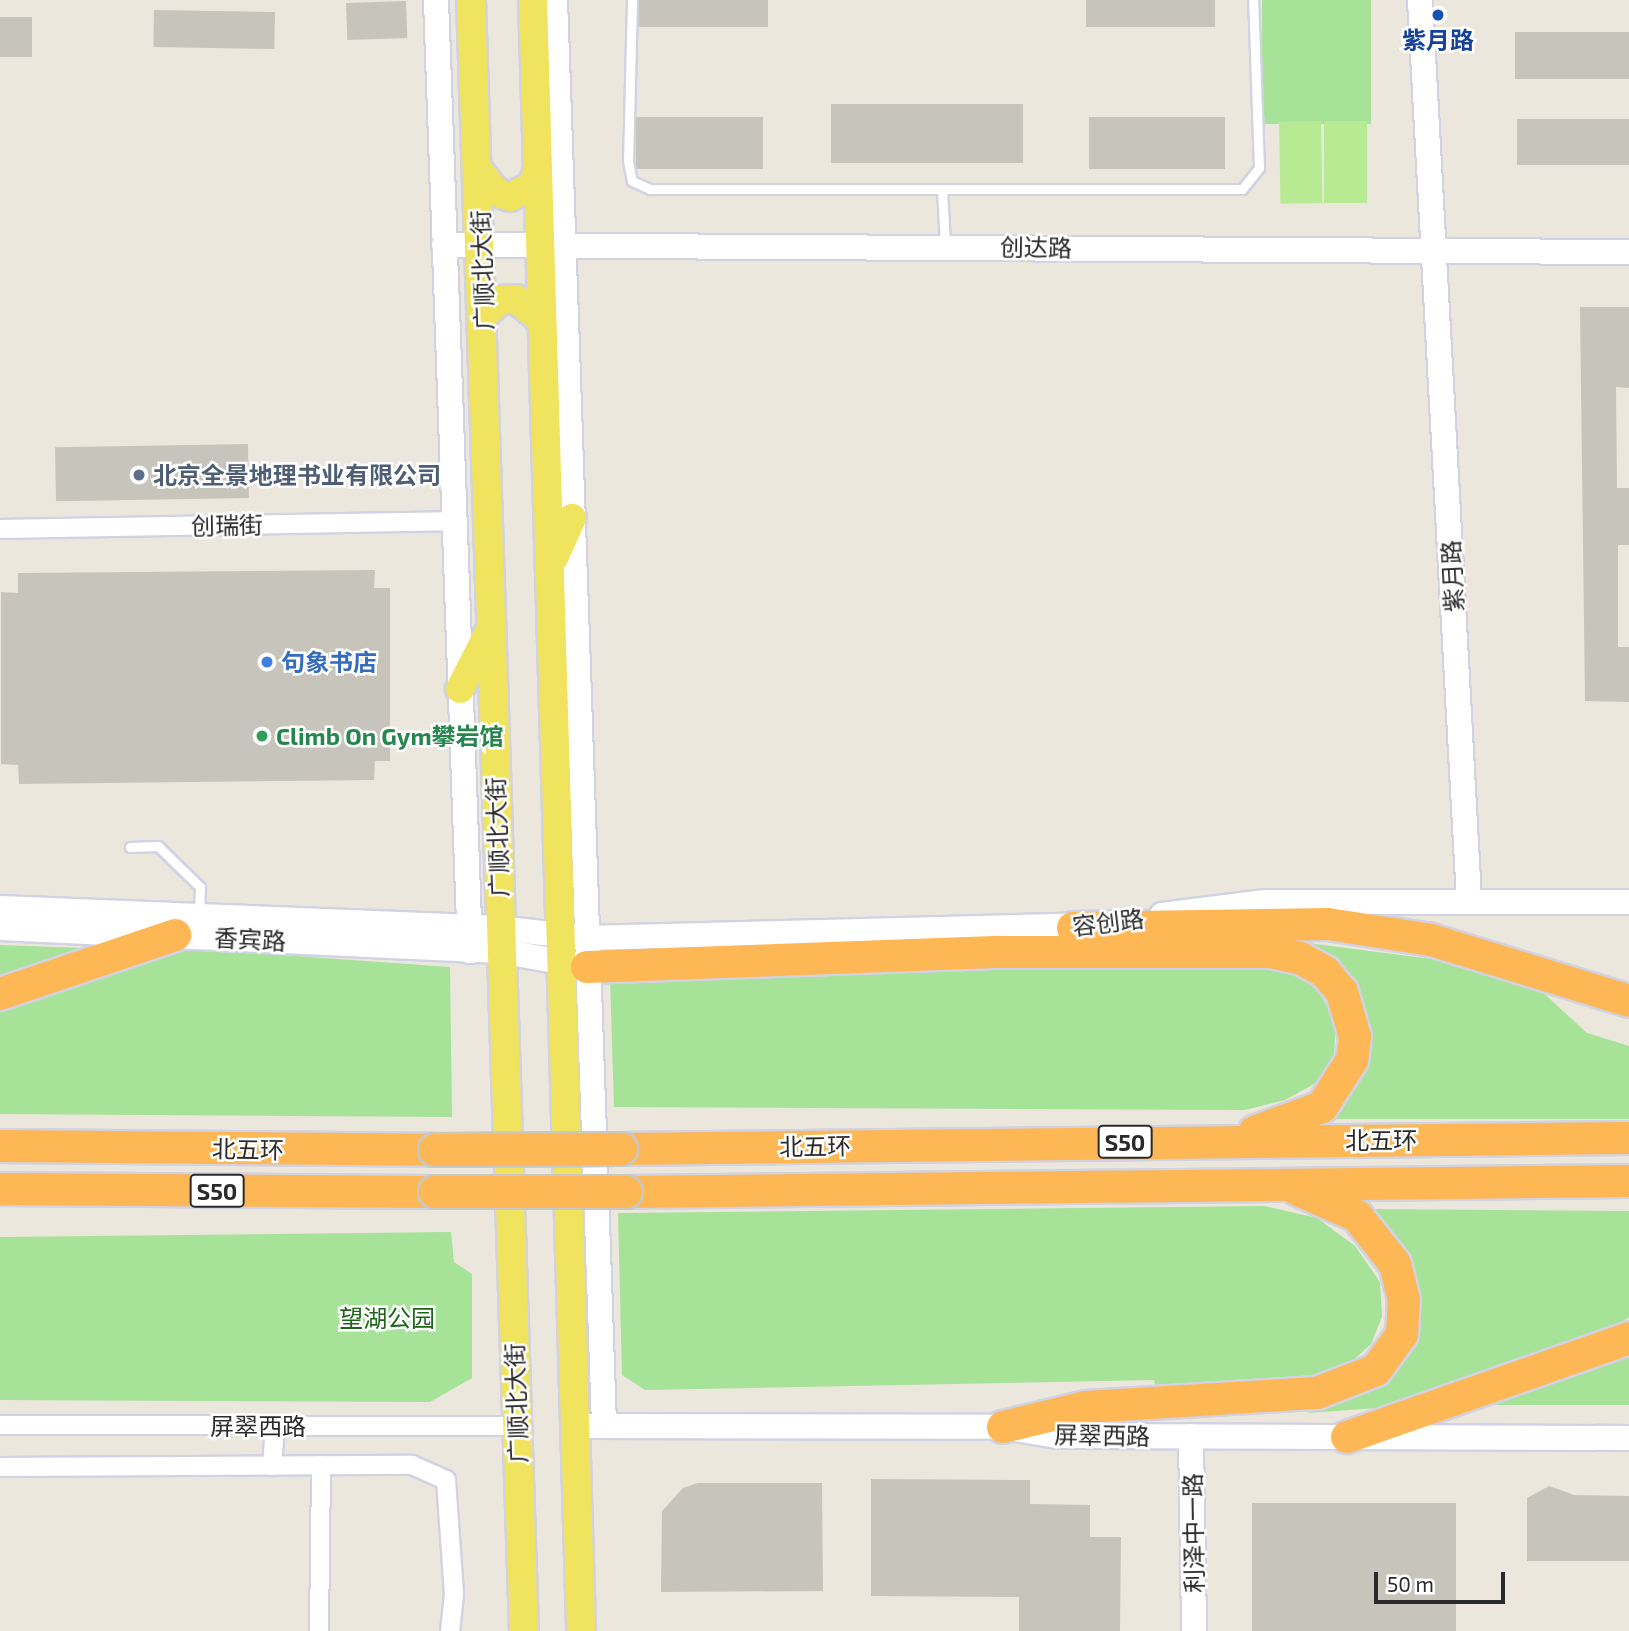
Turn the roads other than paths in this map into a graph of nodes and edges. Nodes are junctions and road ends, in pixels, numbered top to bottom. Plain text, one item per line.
1 (436, 0) edge
2 (471, 0) edge
3 (632, 0) edge
4 (1253, 0) edge
5 (1420, 0) edge
6 (540, 2) edge
7 (478, 169) junction
8 (537, 172) junction
9 (942, 189) junction
10 (444, 245) junction
11 (482, 245) junction
12 (551, 246) junction
13 (945, 246) junction
14 (1436, 252) junction
15 (1629, 252) edge
16 (485, 314) junction
17 (542, 321) junction
18 (572, 518) junction
19 (453, 522) junction
20 (0, 529) edge
21 (551, 564) junction
22 (491, 629) junction
23 (460, 689) junction
24 (130, 847) dead end
25 (1469, 900) junction
26 (1629, 902) edge
27 (0, 908) edge
28 (187, 926) junction
29 (0, 928) edge
30 (1073, 928) junction
31 (470, 940) junction
32 (500, 940) junction
33 (575, 951) junction
34 (0, 994) edge
35 (1629, 1001) edge
36 (1629, 1138) edge
37 (1228, 1141) junction
38 (0, 1146) edge
39 (1629, 1181) edge
40 (1288, 1186) junction
41 (0, 1189) edge
42 (1629, 1338) edge
43 (0, 1425) edge
44 (275, 1426) junction
45 (517, 1426) junction
46 (590, 1426) junction
47 (1003, 1427) junction
48 (1191, 1436) junction
49 (1347, 1437) junction
50 (1629, 1438) edge
51 (321, 1465) junction
52 (272, 1466) junction
53 (0, 1467) edge
54 (319, 1631) edge
55 (450, 1631) edge
56 (524, 1631) edge
57 (581, 1631) edge
58 (1194, 1631) edge

1 - 10 street
2 - 7 main road, 广顺北大街
3 - 9 lane
4 - 9 lane
5 - 14 street, 紫月路
6 - 8 main road
6 - 12 street
7 - 8 main road
7 - 11 main road, 广顺北大街
8 - 12 main road
9 - 13 lane
10 - 11 street, 创达路
10 - 19 street
11 - 12 street, 创达路
11 - 16 main road, 广顺北大街
12 - 13 street, 创达路
12 - 17 main road
12 - 18 street
13 - 14 street, 创达路
14 - 15 street, 创达路
14 - 25 street, 紫月路
16 - 17 main road
16 - 22 main road, 广顺北大街
17 - 21 main road
18 - 21 main road
18 - 33 street
19 - 20 street, 创瑞街
19 - 23 street
21 - 33 main road
22 - 23 main road
22 - 32 main road, 广顺北大街
23 - 31 street
24 - 28 lane
25 - 26 street, 容创路
25 - 30 street, 容创路
27 - 28 street, 香宾路
28 - 29 street, 香宾路
28 - 31 street, 香宾路
28 - 34 highway
30 - 33 street, 容创路
30 - 35 highway
31 - 32 street, 香宾路
32 - 33 street, 容创路
32 - 45 main road, 广顺北大街
33 - 37 highway
33 - 46 main road
36 - 37 highway, 北五环 / S50
37 - 38 highway, 北五环 / S50, bridge
39 - 40 highway, 北五环 / S50
40 - 41 highway, 北五环 / S50, bridge
40 - 47 highway
42 - 49 highway
43 - 44 street, 屏翠西路
44 - 45 street, 屏翠西路
44 - 52 street
45 - 56 main road, 广顺北大街
46 - 47 street, 屏翠西路
46 - 57 main road
47 - 48 street, 屏翠西路
48 - 49 street, 屏翠西路
48 - 58 street, 利泽中一路
49 - 50 street, 屏翠西路
51 - 52 street
51 - 54 street
51 - 55 street
52 - 53 street

